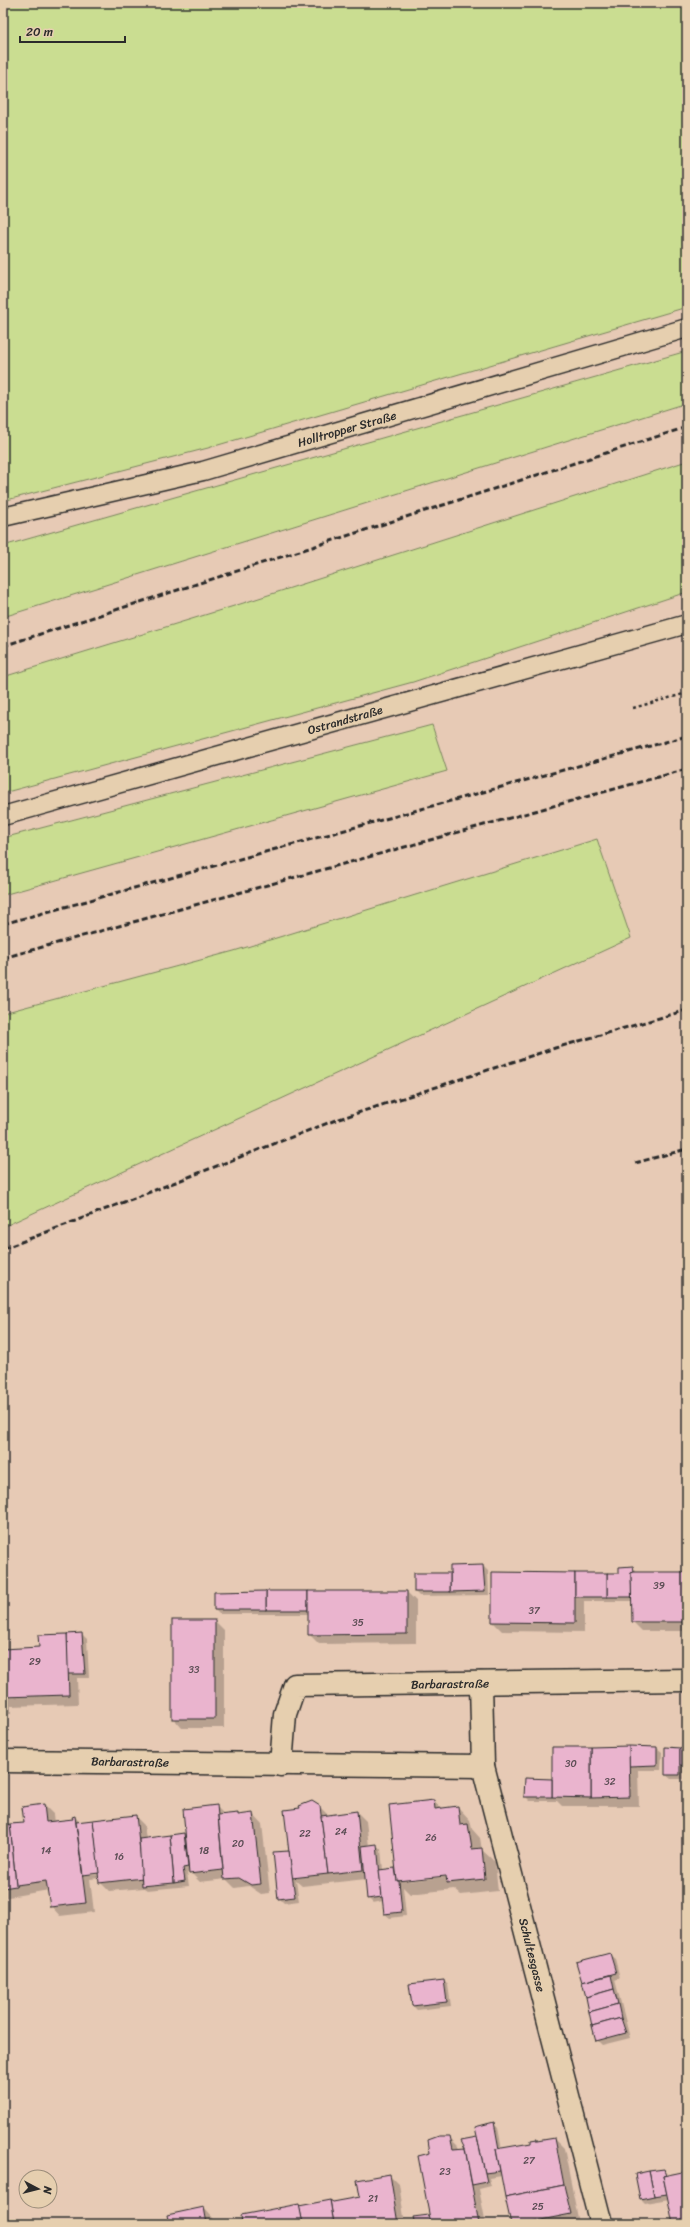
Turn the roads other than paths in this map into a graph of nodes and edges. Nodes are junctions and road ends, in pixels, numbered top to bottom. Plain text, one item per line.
1 (687, 328) edge
2 (3, 517) edge
3 (687, 624) edge
4 (3, 816) edge
5 (687, 1680) edge
6 (481, 1684) junction
7 (3, 1761) edge
8 (281, 1765) junction
9 (483, 1766) junction
10 (601, 2224) edge

1 - 2 lane, Holltropper Straße
3 - 4 lane, Ostrandstraße
5 - 6 street, Barbarastraße
6 - 8 street, Barbarastraße
6 - 9 street, Schultesgasse
7 - 8 street, Barbarastraße
8 - 9 street, Barbarastraße
9 - 10 street, Schultesgasse

